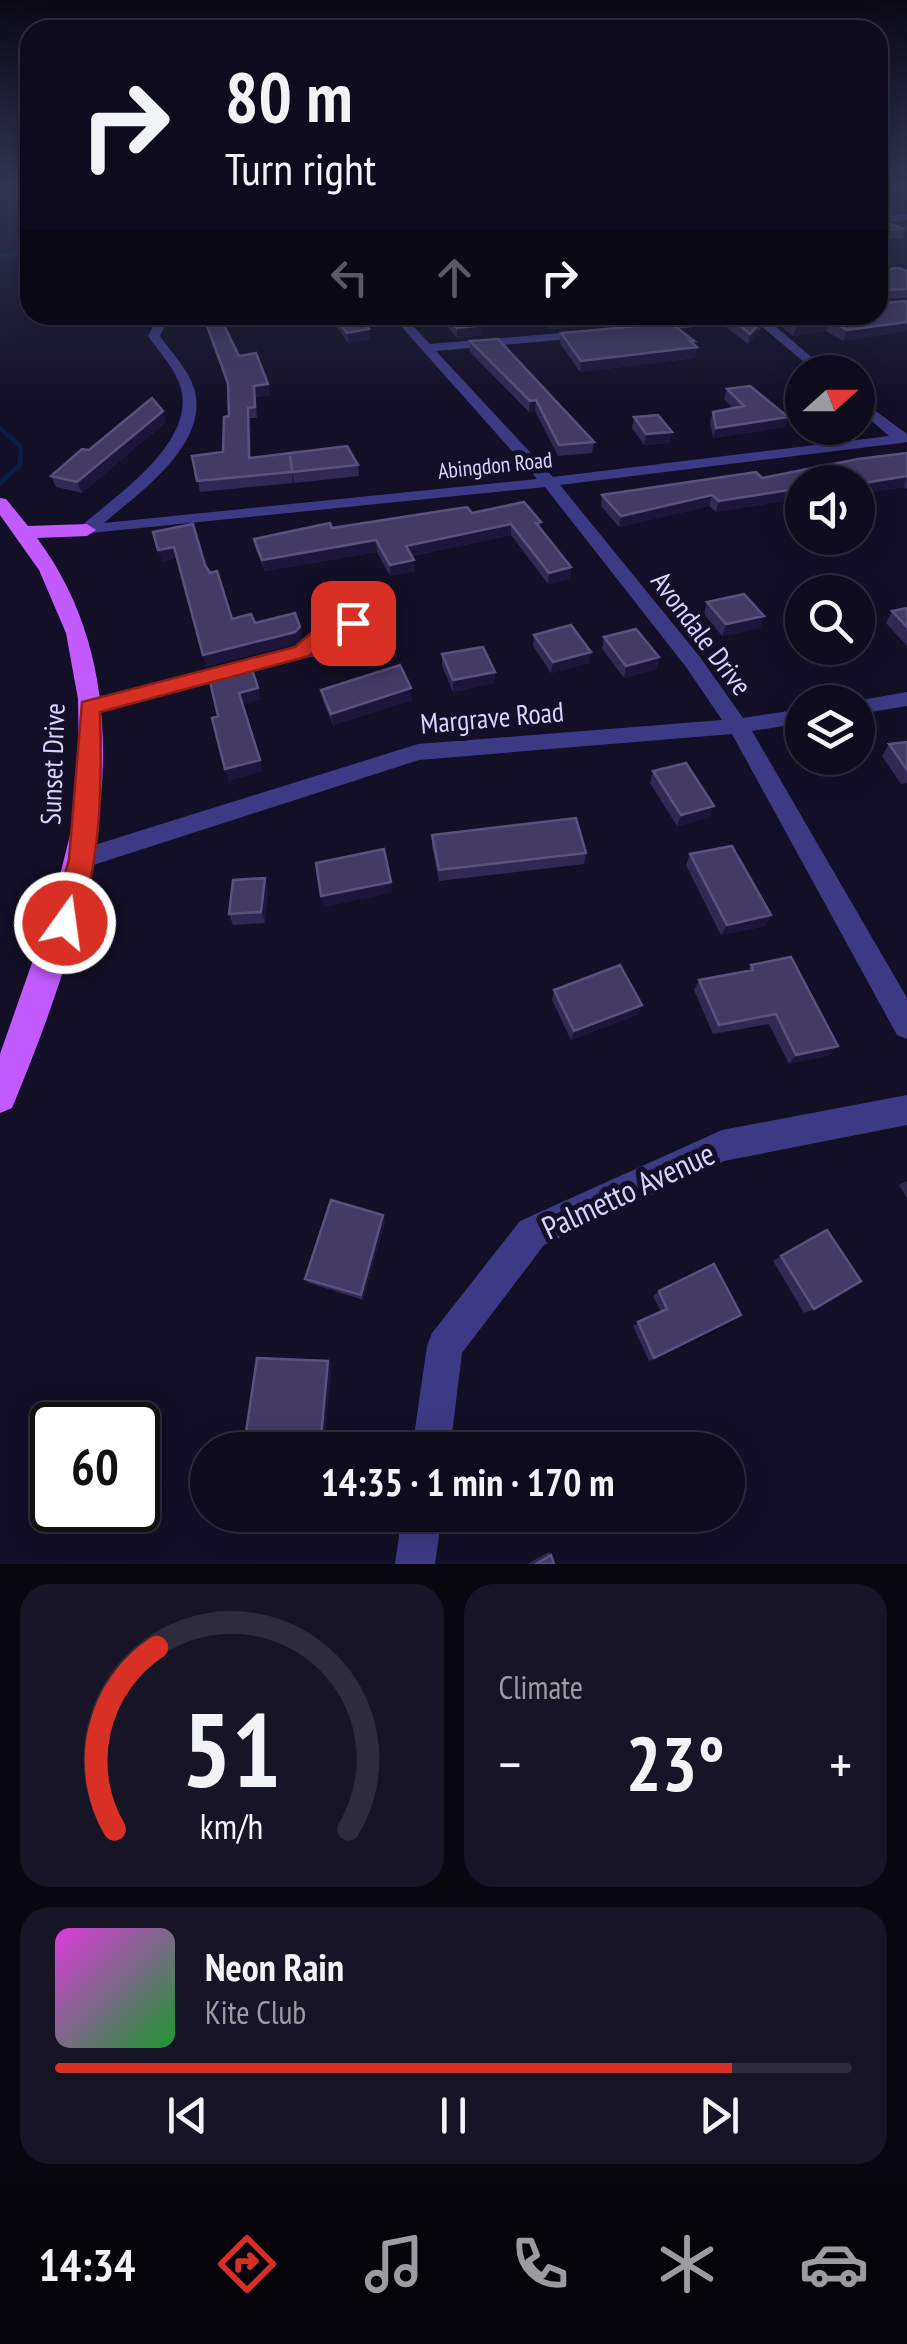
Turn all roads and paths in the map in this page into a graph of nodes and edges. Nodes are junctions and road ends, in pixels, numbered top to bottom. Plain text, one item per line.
1 (160, 325) edge
2 (406, 325) edge
3 (670, 325) edge
4 (768, 325) edge
5 (622, 330) edge
6 (602, 332) edge
7 (426, 348) junction
8 (803, 355) edge
9 (875, 415) edge
10 (904, 438) edge
11 (549, 482) junction
12 (0, 503) edge
13 (88, 530) junction
14 (22, 531) junction
15 (50, 571) junction
16 (302, 652) junction
17 (907, 699) edge
18 (875, 704) edge
19 (89, 708) junction
20 (785, 719) edge
21 (738, 726) junction
22 (81, 859) junction
23 (907, 1025) edge
24 (0, 1096) edge
25 (907, 1110) edge
26 (433, 1432) edge
27 (420, 1532) edge
28 (415, 1564) edge

1 - 13 street
2 - 7 street, Avondale Drive
3 - 5 street
4 - 8 street
6 - 7 street
7 - 11 street, Avondale Drive
9 - 10 street
10 - 11 street, Abingdon Road
11 - 13 street, Abingdon Road
11 - 21 street, Avondale Drive
12 - 14 main road, Sunset Drive
13 - 14 main road
13 - 15 main road
14 - 15 main road, Sunset Drive
15 - 19 main road, Sunset Drive
16 - 16 lane
16 - 19 lane
17 - 18 street
19 - 22 main road, Sunset Drive
20 - 21 street, Margrave Road
21 - 22 street, Margrave Road
21 - 23 street, Avondale Drive
22 - 24 main road, Sunset Drive
25 - 26 street, Palmetto Avenue
27 - 28 street

